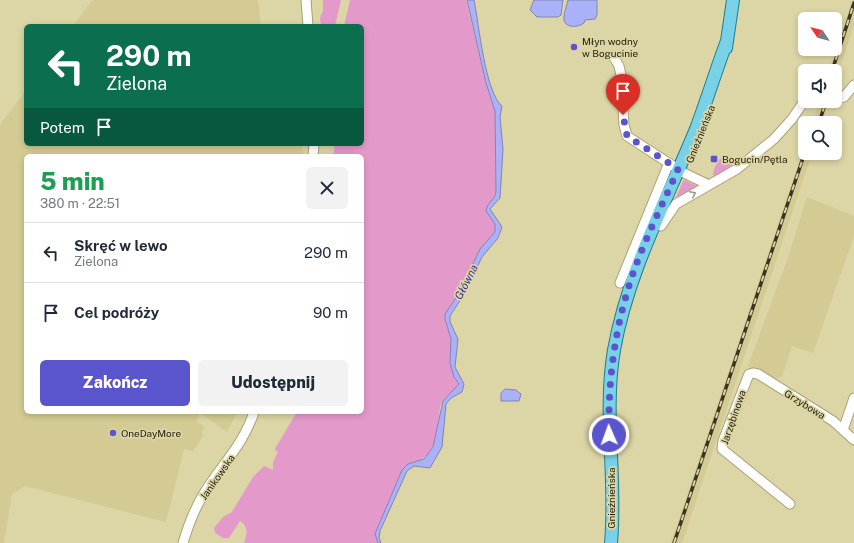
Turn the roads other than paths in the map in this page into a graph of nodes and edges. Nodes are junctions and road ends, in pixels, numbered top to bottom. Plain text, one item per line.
1 (306, 0) edge
2 (734, 0) edge
3 (308, 24) edge
4 (613, 56) dead end
5 (854, 85) edge
6 (842, 97) edge
7 (800, 108) edge
8 (677, 169) junction
9 (709, 185) junction
10 (661, 226) junction
11 (620, 283) dead end
12 (623, 311) junction
13 (753, 373) joint
14 (854, 398) edge
15 (253, 414) edge
16 (842, 430) junction
17 (854, 440) edge
18 (790, 504) dead end
19 (183, 543) edge
20 (610, 543) edge

1 - 3 street
2 - 8 main road, Gnieźnieńska
4 - 8 street
5 - 6 street
7 - 9 street
8 - 9 street
8 - 10 main road, Gnieźnieńska
8 - 11 street
8 - 12 main road, Gnieźnieńska
10 -> 9 street
10 - 12 main road, Gnieźnieńska
12 - 20 main road, Gnieźnieńska
13 - 16 street, Grzybowa
13 - 18 street, Jarzębinowa
14 - 16 street
15 - 19 street, Janikowska
16 - 17 street, Grzybowa

